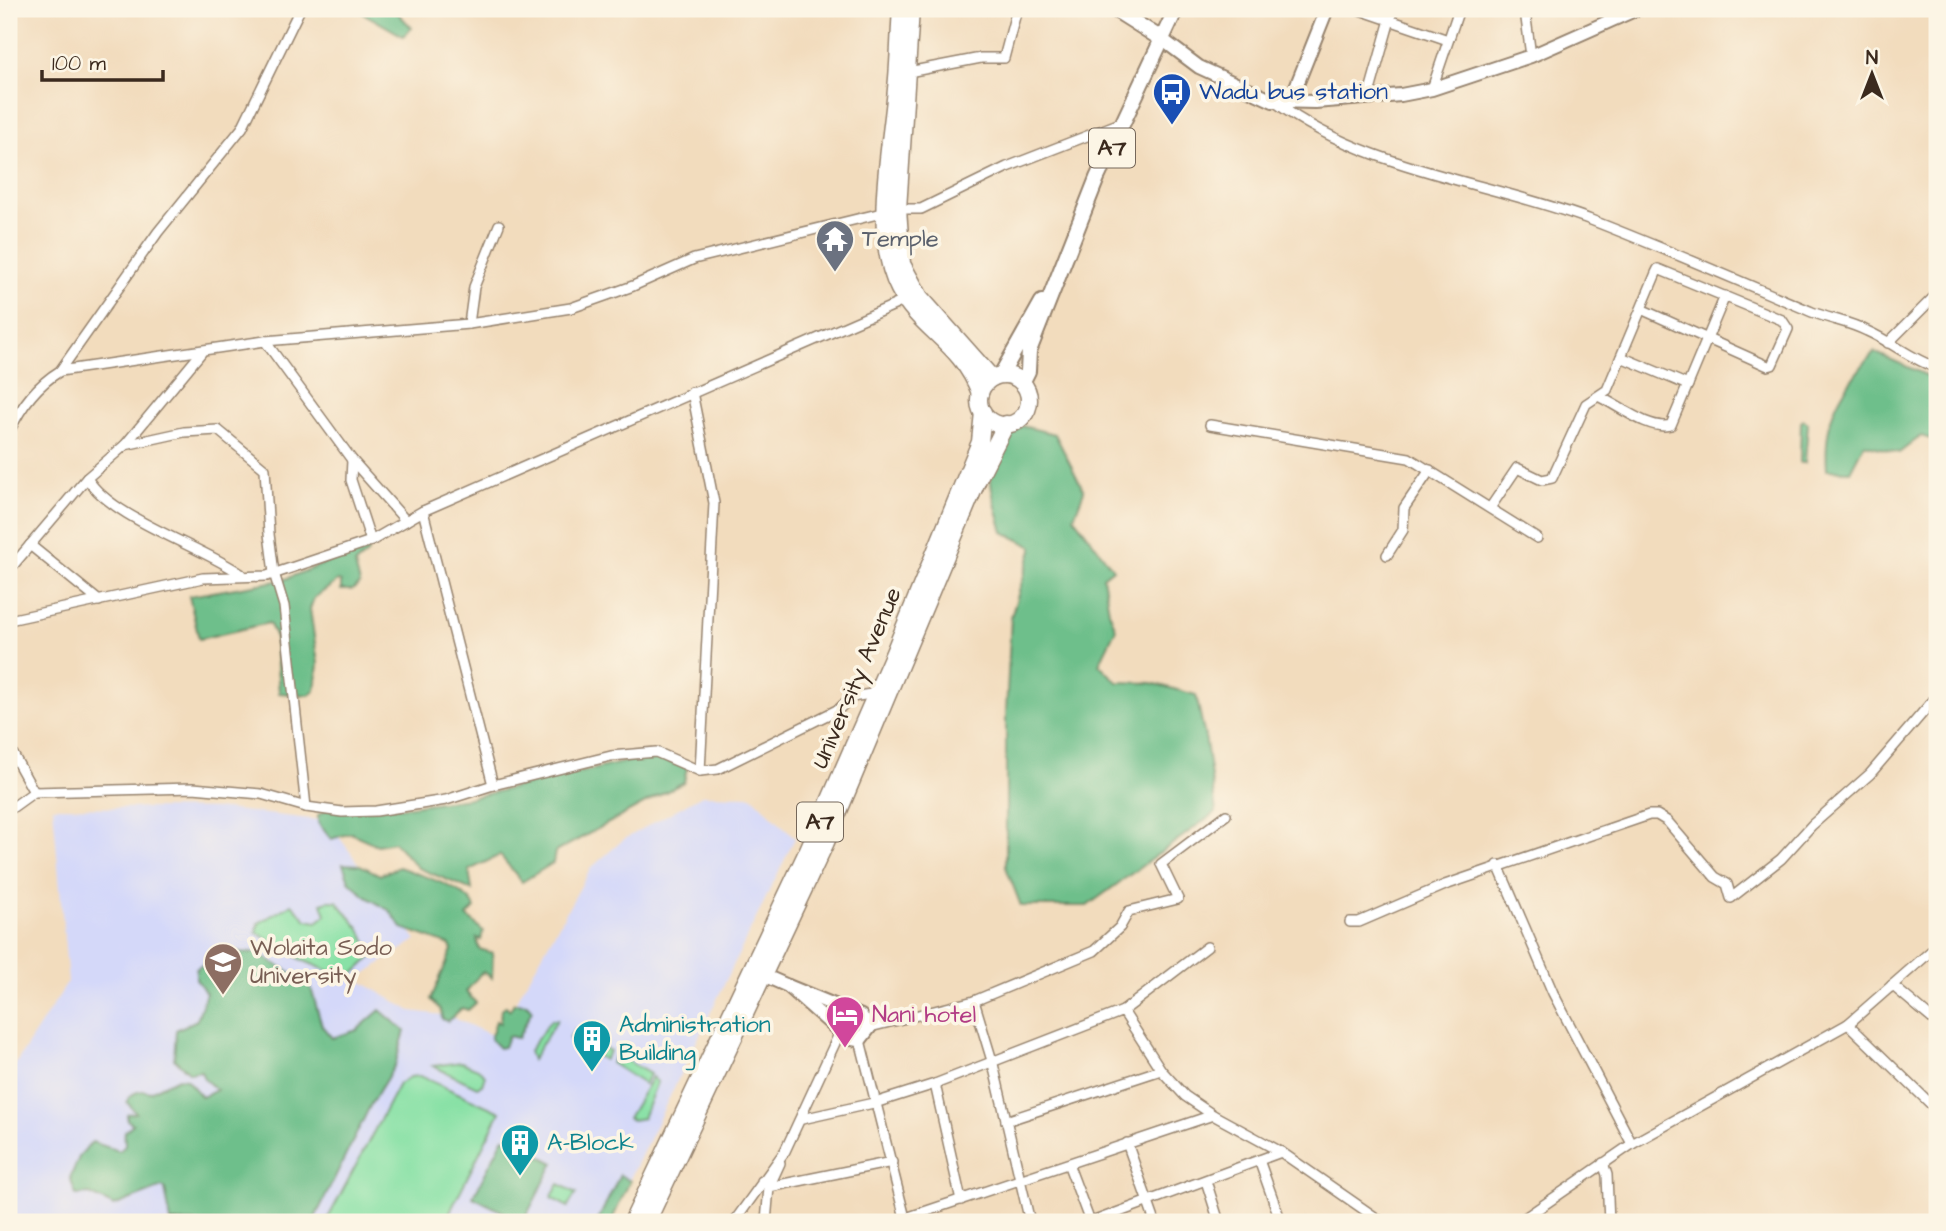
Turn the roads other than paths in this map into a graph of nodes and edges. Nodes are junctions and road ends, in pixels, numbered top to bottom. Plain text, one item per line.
1 (300, 9) edge
2 (901, 9) edge
3 (911, 9) edge
4 (1017, 9) edge
5 (1114, 9) edge
6 (1176, 9) edge
7 (1327, 9) edge
8 (1357, 9) edge
9 (1393, 9) edge
10 (1460, 9) edge
11 (1521, 9) edge
12 (1637, 9) edge
13 (1388, 21) junction
14 (1163, 40) junction
15 (1448, 40) junction
16 (1531, 55) junction
17 (903, 73) junction
18 (1432, 89) junction
19 (1368, 97) junction
20 (1273, 101) junction
21 (1290, 102) junction
22 (1124, 122) junction
23 (891, 210) junction
24 (499, 225) dead end
25 (1052, 290) junction
26 (1937, 294) edge
27 (1726, 296) junction
28 (906, 300) junction
29 (1641, 309) junction
30 (469, 324) junction
31 (1707, 338) junction
32 (265, 341) junction
33 (1888, 343) junction
34 (201, 353) junction
35 (1621, 357) junction
36 (1937, 368) edge
37 (60, 371) junction
38 (996, 377) junction
39 (1023, 383) junction
40 (1688, 384) junction
41 (692, 392) junction
42 (980, 393) junction
43 (1600, 397) junction
44 (983, 412) junction
45 (1006, 425) junction
46 (1209, 425) dead end
47 (9, 432) edge
48 (125, 445) junction
49 (352, 460) junction
50 (1430, 470) junction
51 (87, 478) junction
52 (1490, 508) junction
53 (423, 511) junction
54 (406, 521) junction
55 (1537, 538) dead end
56 (371, 541) junction
57 (30, 545) junction
58 (1387, 555) dead end
59 (9, 570) edge
60 (274, 573) junction
61 (243, 575) junction
62 (99, 601) junction
63 (9, 620) edge
64 (881, 694) junction
65 (1937, 696) edge
66 (9, 747) edge
67 (701, 771) junction
68 (493, 785) junction
69 (34, 792) junction
70 (306, 807) junction
71 (9, 810) edge
72 (1226, 815) dead end
73 (1497, 865) junction
74 (1350, 922) dead end
75 (1937, 946) edge
76 (1207, 947) dead end
77 (763, 975) junction
78 (1892, 985) junction
79 (788, 986) junction
80 (974, 1001) junction
81 (1123, 1011) junction
82 (851, 1012) junction
83 (1937, 1023) edge
84 (1848, 1024) junction
85 (870, 1027) junction
86 (840, 1032) junction
87 (860, 1040) junction
88 (993, 1064) junction
89 (1161, 1070) junction
90 (935, 1084) junction
91 (878, 1102) junction
92 (1937, 1110) edge
93 (1213, 1115) junction
94 (802, 1119) junction
95 (1006, 1121) junction
96 (1127, 1143) junction
97 (1632, 1144) junction
98 (1281, 1152) junction
99 (1259, 1160) junction
100 (892, 1163) junction
101 (1604, 1163) junction
102 (1069, 1166) junction
103 (667, 1167) junction
104 (1019, 1181) junction
105 (1206, 1181) junction
106 (766, 1184) junction
107 (961, 1200) junction
108 (1148, 1203) junction
109 (905, 1221) edge
110 (632, 1222) edge
111 (647, 1222) edge
112 (734, 1222) edge
113 (766, 1222) edge
114 (894, 1222) edge
115 (1030, 1222) edge
116 (1091, 1222) edge
117 (1155, 1222) edge
118 (1219, 1222) edge
119 (1281, 1222) edge
120 (1382, 1222) edge
121 (1519, 1222) edge
122 (1609, 1222) edge

1 - 37 street
2 - 17 highway, A7
3 - 17 highway, A7
4 - 17 street
5 - 14 main road
6 - 14 main road, A7
7 - 21 main road
8 - 13 street
9 - 13 street
10 - 15 street
11 - 16 street
12 - 16 main road
13 - 15 street
13 - 19 street
14 - 20 main road
14 - 22 main road, A7
15 - 18 street
16 - 18 main road
17 - 23 highway, A7
18 - 19 main road
19 - 21 main road
20 - 21 main road
20 - 33 street
22 - 23 street
22 - 25 main road, A7
23 - 28 highway, A7
23 - 30 street
23 - 38 highway, A7
24 - 30 street
25 - 38 main road, A7
25 - 39 main road, A7
26 - 33 street
27 - 29 street
27 - 31 street
27 - 31 street
28 - 41 street
28 - 42 highway, A7
29 - 31 street
29 - 35 street
30 - 32 street
31 - 40 street
32 - 34 street
32 - 49 street
33 - 36 street
34 - 37 street
34 - 48 street
35 - 40 street
35 - 43 street
37 - 47 street
38 - 39 highway, A7
38 - 42 highway, A7
39 - 45 highway, A7
40 - 43 street
41 - 53 street
41 - 67 street
42 - 44 highway, A7
43 - 52 street
44 - 45 highway
44 - 64 highway, University Avenue / A7
45 - 64 highway, University Avenue / A7
46 - 50 street
48 - 51 street
48 - 60 street
49 - 54 street
49 - 56 street
50 - 52 street
50 - 58 street
51 - 57 street
51 - 61 street
52 - 55 street
53 - 54 street
53 - 68 street
54 - 56 street
56 - 60 street
57 - 59 street
57 - 62 street
60 - 61 street
60 - 70 street
61 - 62 street
62 - 63 street
64 - 67 street
64 - 77 highway, University Avenue / A7
64 - 103 highway, University Avenue / A7
65 - 73 street
66 - 69 street
67 - 68 street
68 - 70 street
69 - 70 street
69 - 71 street
72 - 80 street
73 - 74 street
73 - 97 street
75 - 78 street
76 - 81 street
77 - 79 main road
77 - 103 highway, University Avenue / A7
78 - 83 street
78 - 84 street
79 - 82 main road
79 - 86 main road
80 - 85 street
80 - 88 street
81 - 88 street
81 - 89 street
82 - 85 main road
82 - 86 main road
84 - 92 street
84 - 97 street
85 - 87 main road
86 - 87 main road
86 - 94 street
87 - 91 street
88 - 90 street
88 - 95 street
89 - 93 street
89 - 95 street
90 - 91 street
90 - 107 street
91 - 94 street
91 - 100 street
93 - 96 street
93 - 98 street
94 - 106 street
95 - 104 street
96 - 102 street
96 - 108 street
97 - 101 street
98 - 99 street
98 - 120 street
99 - 105 street
99 - 119 street
100 - 106 street
100 - 109 street
101 - 121 street
101 - 122 street
102 - 104 street
102 - 116 street
103 - 110 highway, University Avenue / A7
103 - 111 highway, University Avenue / A7
104 - 107 street
104 - 115 street
105 - 108 street
105 - 118 street
106 - 112 street
106 - 113 street
107 - 109 street
108 - 116 street
108 - 117 street
109 - 114 street

